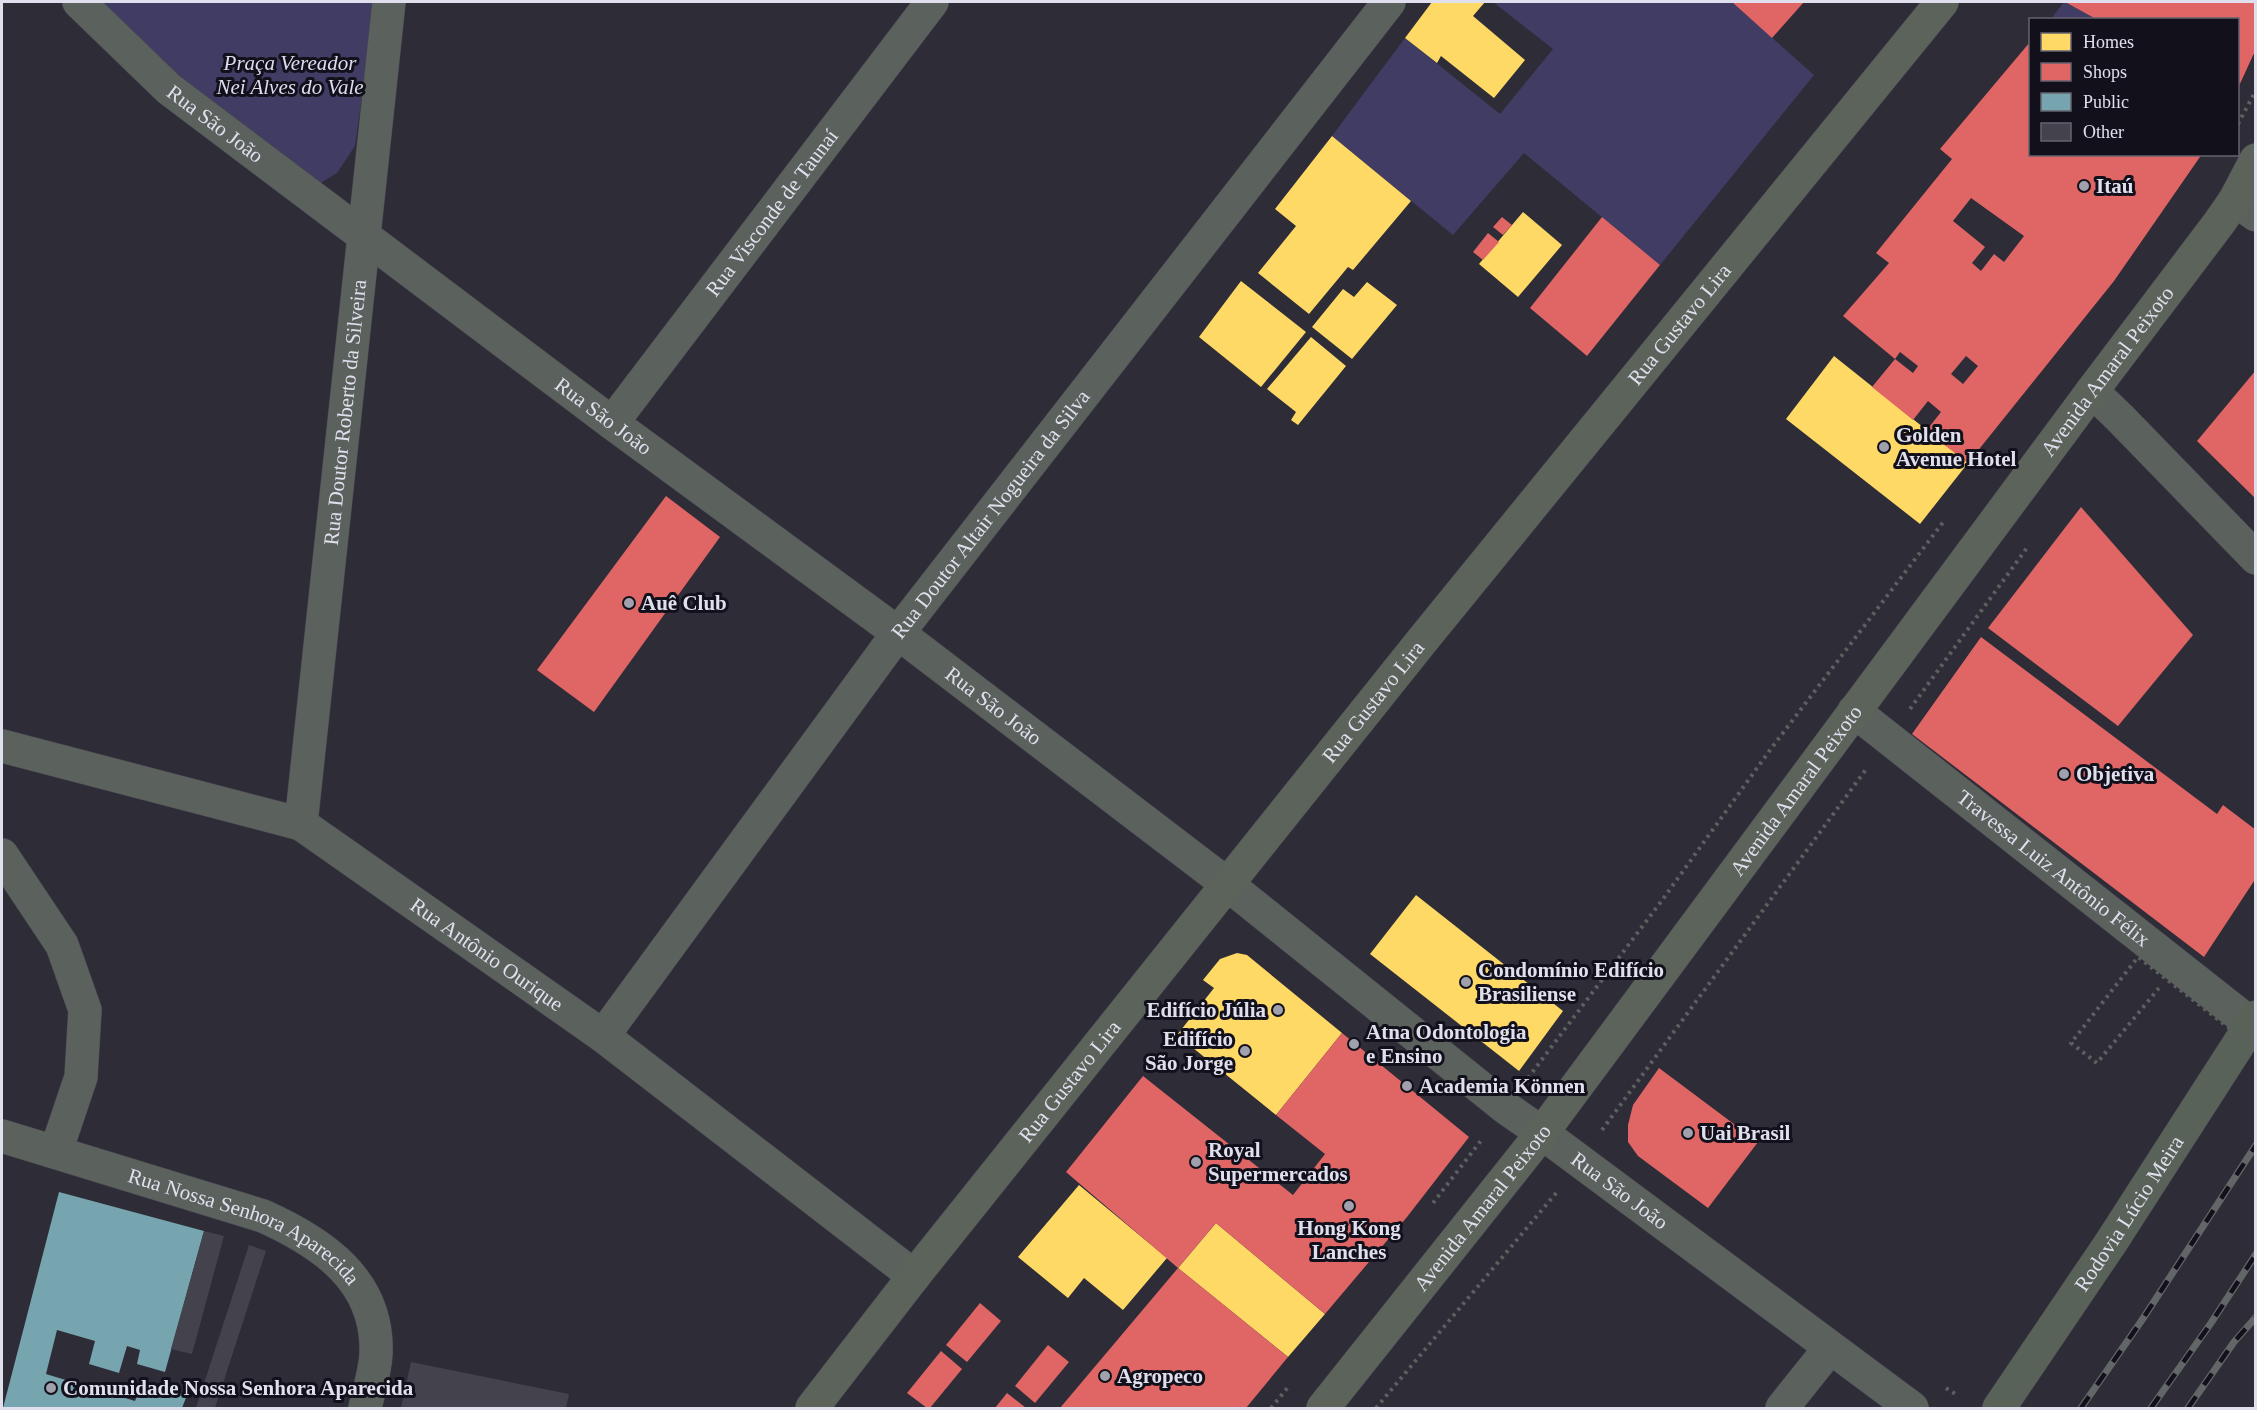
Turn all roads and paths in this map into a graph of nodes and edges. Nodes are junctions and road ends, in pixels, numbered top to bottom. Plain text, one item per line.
1 (79, 2) edge
2 (389, 2) edge
3 (932, 2) edge
4 (1389, 2) edge
5 (1942, 2) edge
6 (2256, 90) edge
7 (2239, 122) edge
8 (2256, 160) edge
9 (2245, 208) edge
10 (364, 238) junction
11 (2092, 391) junction
12 (612, 423) junction
13 (1951, 512) dead end
14 (2032, 541) dead end
15 (2256, 558) edge
16 (898, 633) junction
17 (1854, 711) junction
18 (1888, 740) junction
19 (2, 746) edge
20 (301, 824) junction
21 (2, 855) edge
22 (1227, 884) junction
23 (2159, 988) dead end
24 (2254, 1030) edge
25 (603, 1036) junction
26 (1527, 1079) dead end
27 (1542, 1133) junction
28 (2, 1136) edge
29 (56, 1151) junction
30 (1584, 1164) junction
31 (914, 1276) junction
32 (1830, 1348) junction
33 (1937, 1382) dead end
34 (1957, 1395) dead end
35 (365, 1408) edge
36 (812, 1408) edge
37 (1323, 1408) edge
38 (1376, 1408) edge
39 (1782, 1408) edge
40 (1912, 1408) edge
41 (1999, 1408) edge

1 - 10 street, Rua São João
2 - 10 street, Rua Doutor Roberto da Silveira
3 - 12 street, Rua Visconde de Taunaí
4 - 16 street, Rua Doutor Altair Nogueira da Silva
5 - 22 main road, Rua Gustavo Lira
6 - 7 path
8 - 9 main road, Avenida Amaral Peixoto
9 - 11 main road, Avenida Amaral Peixoto
10 - 12 street, Rua São João
10 - 20 street, Rua Doutor Roberto da Silveira
11 - 15 street
11 - 17 main road, Avenida Amaral Peixoto
12 - 16 street, Rua São João
13 - 26 path
14 - 18 path
16 - 22 street, Rua São João
16 - 25 street, Rua Doutor Altair Nogueira da Silva
17 - 18 street, Travessa Luiz Antônio Félix
17 - 27 main road, Avenida Amaral Peixoto
18 - 24 street, Travessa Luiz Antônio Félix
18 - 30 path
19 - 20 street, Rua Antônio Ourique
20 - 25 street, Rua Antônio Ourique
21 - 29 street
22 - 27 street, Rua São João
22 - 31 main road, Rua Gustavo Lira
23 - 24 path, bridge
24 - 41 main road, Rodovia Lúcio Meira
25 - 31 street, Rua Antônio Ourique
27 - 30 street, Rua São João
27 - 37 main road, Avenida Amaral Peixoto
28 - 29 street, Rua Nossa Senhora Aparecida
29 - 35 street, Rua Nossa Senhora Aparecida
30 - 32 street, Rua São João
30 - 38 path
31 - 36 main road, Rua Gustavo Lira
32 - 39 street
32 - 40 street, Rua São João
33 - 34 path

